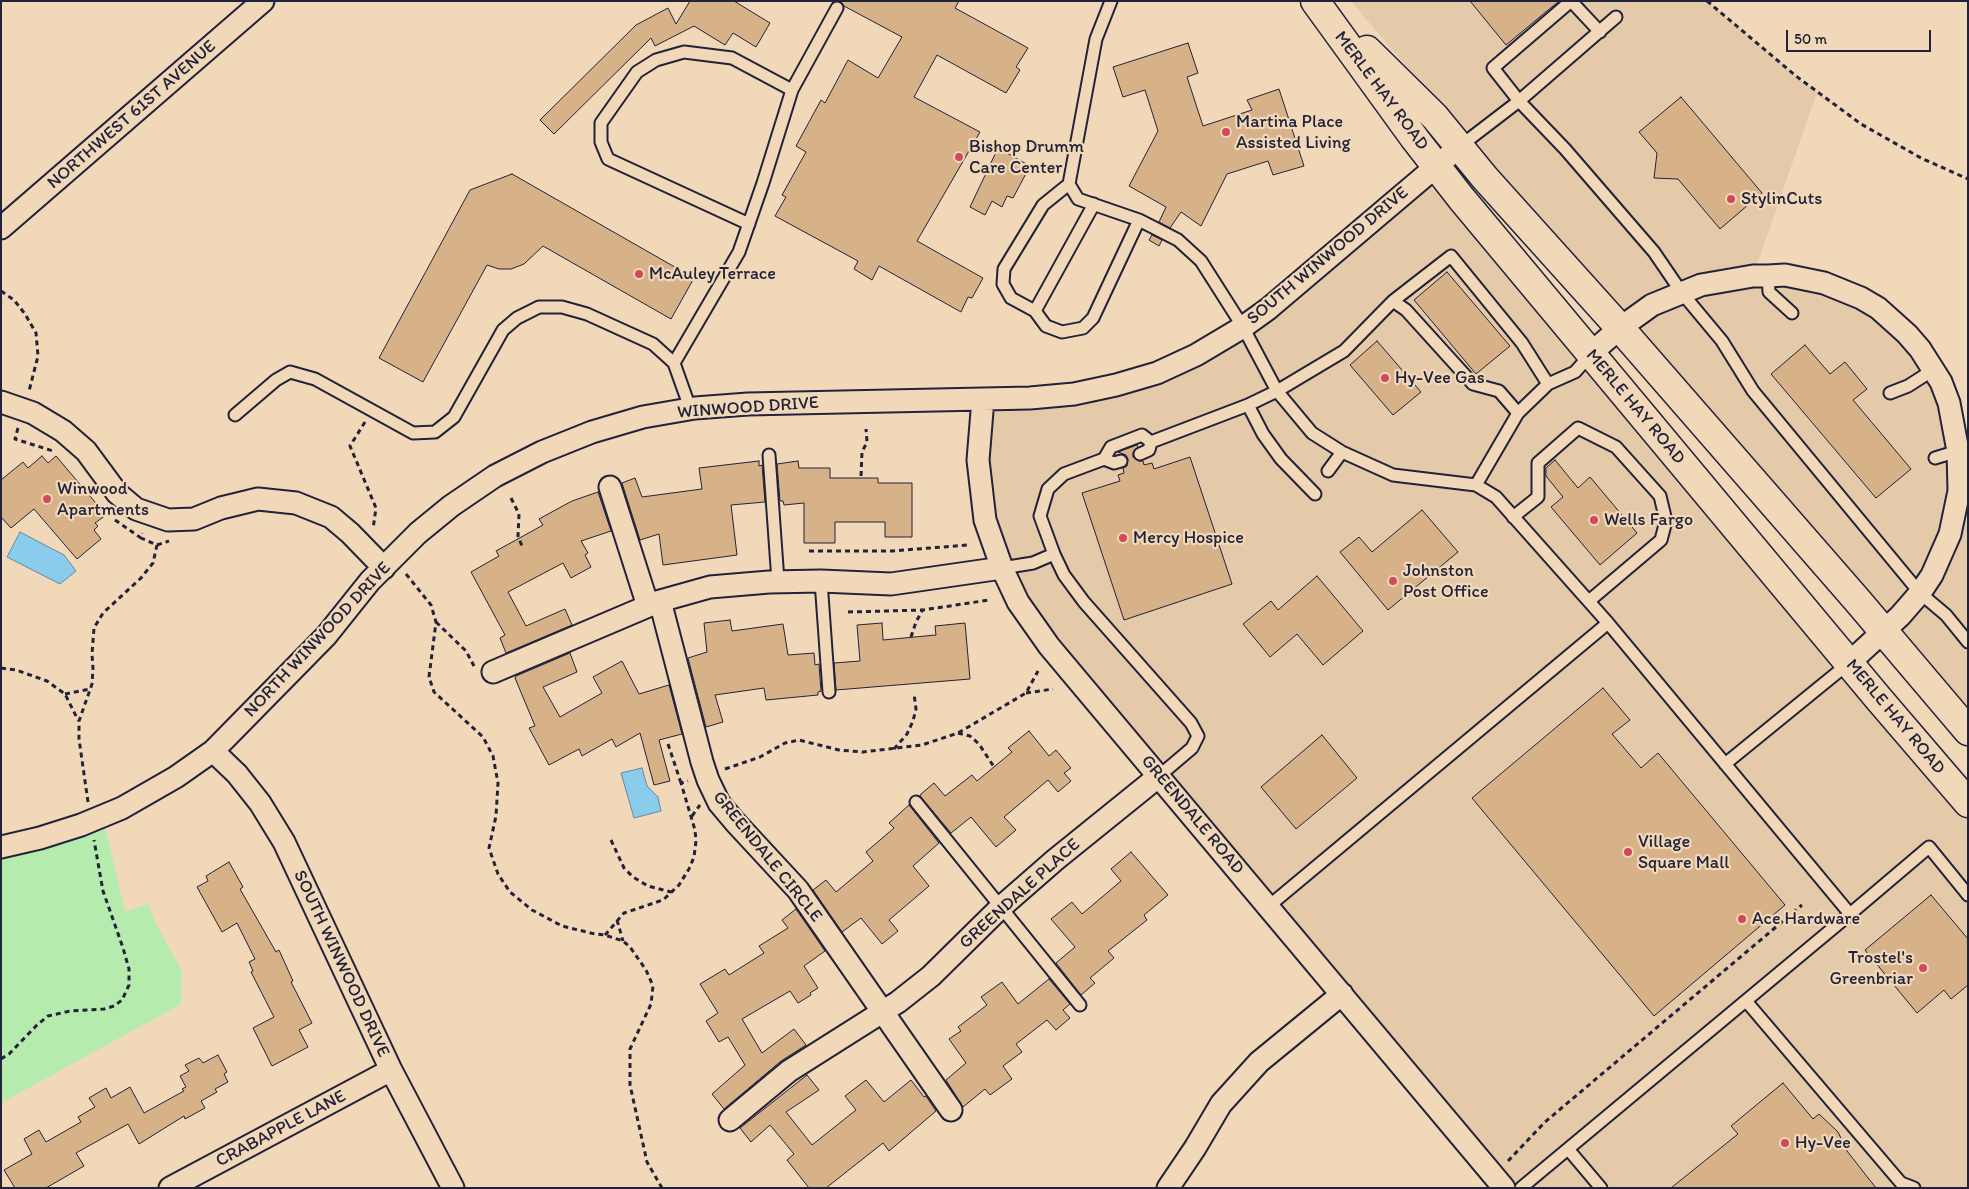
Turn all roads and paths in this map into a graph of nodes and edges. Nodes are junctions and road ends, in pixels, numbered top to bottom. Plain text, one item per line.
1 (263, 1) edge
2 (1111, 1) edge
3 (1316, 1) edge
4 (1707, 1) edge
5 (837, 8) dead end
6 (1616, 17) dead end
7 (1600, 32) junction
8 (792, 90) junction
9 (1519, 101) junction
10 (1459, 147) junction
11 (1437, 166) junction
12 (1968, 179) edge
13 (1069, 184) junction
14 (1094, 204) junction
15 (1139, 220) junction
16 (749, 224) junction
17 (1, 228) edge
18 (1768, 276) junction
19 (1682, 293) junction
20 (1393, 301) junction
21 (1035, 311) junction
22 (1792, 313) dead end
23 (1243, 327) junction
24 (1620, 328) junction
25 (1591, 353) junction
26 (674, 364) junction
27 (1933, 370) junction
28 (1548, 384) junction
29 (1277, 391) junction
30 (1890, 393) dead end
31 (983, 399) junction
32 (1, 402) edge
33 (868, 402) joint
34 (1248, 405) junction
35 (690, 408) junction
36 (374, 411) junction
37 (1518, 413) junction
38 (235, 415) dead end
39 (866, 429) dead end
40 (1151, 442) junction
41 (1958, 451) junction
42 (1342, 452) junction
43 (1140, 454) dead end
44 (769, 455) dead end
45 (1935, 458) dead end
46 (1104, 459) junction
47 (1121, 461) dead end
48 (1328, 470) dead end
49 (861, 476) dead end
50 (1476, 485) junction
51 (610, 487) dead end
52 (1315, 494) dead end
53 (511, 498) dead end
54 (1513, 517) junction
55 (418, 533) joint
56 (172, 540) dead end
57 (157, 545) dead end
58 (968, 545) dead end
59 (522, 546) dead end
60 (364, 547) junction
61 (809, 551) dead end
62 (1054, 554) junction
63 (388, 564) junction
64 (1002, 568) junction
65 (821, 581) junction
66 (778, 582) junction
67 (1920, 593) junction
68 (989, 600) dead end
69 (1588, 601) junction
70 (654, 603) junction
71 (923, 610) junction
72 (848, 612) dead end
73 (436, 622) junction
74 (1608, 623) junction
75 (1884, 632) junction
76 (912, 637) dead end
77 (1968, 642) edge
78 (1849, 663) junction
79 (1, 668) edge
80 (1038, 671) dead end
81 (492, 672) joint
82 (90, 689) dead end
83 (1053, 689) dead end
84 (829, 692) dead end
85 (1026, 693) junction
86 (65, 694) junction
87 (914, 694) dead end
88 (78, 721) dead end
89 (1968, 731) edge
90 (958, 733) junction
91 (668, 744) dead end
92 (893, 750) junction
93 (213, 751) junction
94 (1725, 764) junction
95 (994, 767) dead end
96 (706, 775) junction
97 (1159, 776) junction
98 (681, 783) junction
99 (916, 802) dead end
100 (1968, 803) edge
101 (611, 840) dead end
102 (1, 847) edge
103 (672, 892) junction
104 (1968, 895) edge
105 (1802, 905) dead end
106 (1268, 906) junction
107 (1000, 908) junction
108 (1850, 914) junction
109 (617, 920) junction
110 (605, 935) junction
111 (623, 941) junction
112 (1342, 994) junction
113 (1746, 1001) junction
114 (1080, 1005) dead end
115 (882, 1012) junction
116 (391, 1070) junction
117 (951, 1110) dead end
118 (730, 1120) dead end
119 (1568, 1148) junction
120 (1498, 1180) edge
121 (170, 1188) edge
122 (453, 1188) edge
123 (662, 1188) edge
124 (1168, 1188) edge
125 (1522, 1188) edge
126 (1601, 1188) edge
127 (1914, 1188) edge

1 - 17 street, NORTHWEST 61ST AVENUE
2 - 13 lane
3 - 10 main road, MERLE HAY ROAD
3 - 11 main road, MERLE HAY ROAD
4 - 12 path
5 - 8 lane
6 - 7 lane
7 - 9 lane
7 - 9 lane
8 - 16 lane
8 - 16 lane
9 - 10 lane
9 - 19 lane
10 - 11 street, SOUTH WINWOOD DRIVE
10 - 24 main road, MERLE HAY ROAD
11 - 23 street, SOUTH WINWOOD DRIVE
11 - 25 main road, MERLE HAY ROAD
13 - 14 lane
13 - 21 lane
14 - 15 lane
14 - 21 lane
15 - 21 lane
15 - 23 lane
16 - 26 lane
18 - 19 street
18 - 22 lane
18 - 27 street
19 - 24 street
19 - 67 lane
20 - 28 lane
20 - 29 lane
20 - 37 lane
23 - 29 lane
23 - 31 street, SOUTH WINWOOD DRIVE
24 - 25 street
24 - 75 main road, MERLE HAY ROAD
25 - 28 lane
25 - 78 main road, MERLE HAY ROAD
26 - 35 lane
26 - 36 lane
27 - 30 lane
27 - 41 street
28 - 37 lane
29 - 34 lane
29 - 42 lane
31 - 33 street, SOUTH WINWOOD DRIVE
31 - 64 street, GREENDALE ROAD
32 - 60 street
33 - 35 street, WINWOOD DRIVE
34 - 40 lane
34 - 52 lane
35 - 55 street, WINWOOD DRIVE
36 - 38 lane
36 - 60 path
37 - 50 lane
39 - 49 path
40 - 43 lane
40 - 46 lane
41 - 45 lane
41 - 67 street
42 - 48 lane
42 - 50 lane
44 - 66 lane
46 - 47 lane
46 - 62 lane
50 - 54 lane
51 - 70 street, GREENDALE CIRCLE
53 - 59 path
54 - 69 lane
54 - 69 lane
55 - 63 street, NORTH WINWOOD DRIVE
56 - 57 path
58 - 61 path
60 - 63 street
62 - 64 lane
62 - 97 lane
63 - 73 path
63 - 93 street, NORTH WINWOOD DRIVE
64 - 65 street
64 - 97 street, GREENDALE ROAD
65 - 66 street
65 - 84 lane
66 - 70 street
67 - 75 street
67 - 77 lane
68 - 71 path
69 - 74 lane
70 - 81 street
70 - 96 street, GREENDALE CIRCLE
71 - 72 path
71 - 76 path
73 - 81 path
73 - 110 path
74 - 94 lane
74 - 106 lane
75 - 78 street
75 - 89 main road, MERLE HAY ROAD
78 - 94 lane
78 - 100 main road, MERLE HAY ROAD
79 - 86 path
80 - 85 path
82 - 86 path
83 - 85 path
85 - 90 path
86 - 88 path
87 - 92 path
90 - 92 path
90 - 95 path
91 - 98 path
92 - 96 path
93 - 102 street, NORTH WINWOOD DRIVE
93 - 116 street, SOUTH WINWOOD DRIVE
94 - 108 lane
96 - 98 path
96 - 115 street, GREENDALE CIRCLE
97 - 106 street, GREENDALE ROAD
97 - 107 street, GREENDALE PLACE
98 - 103 path
99 - 107 lane
101 - 103 path
103 - 109 path
104 - 108 lane
105 - 120 path
106 - 112 street, GREENDALE ROAD
107 - 114 lane
107 - 115 street, GREENDALE PLACE
108 - 113 lane
109 - 110 path
109 - 111 path
110 - 111 path
111 - 123 path
112 - 120 street, GREENDALE ROAD
112 - 124 street
113 - 119 lane
113 - 127 lane
115 - 117 street
115 - 118 street, GREENDALE PLACE
116 - 121 street, CRABAPPLE LANE
116 - 122 street, SOUTH WINWOOD DRIVE
119 - 125 lane
119 - 126 lane

